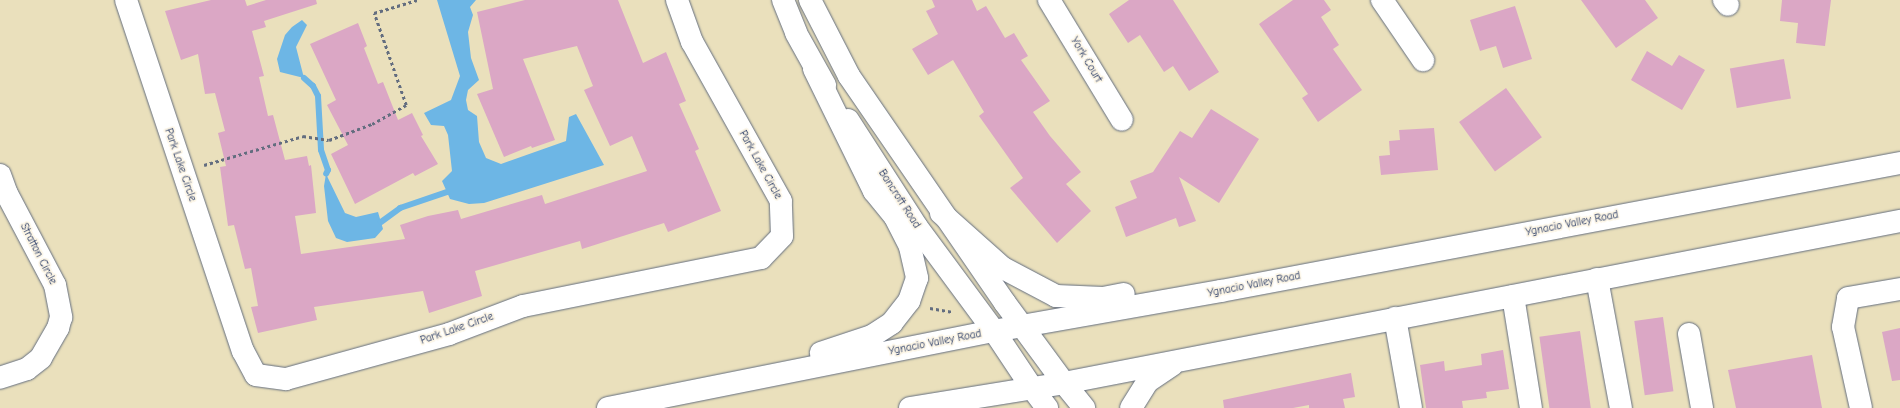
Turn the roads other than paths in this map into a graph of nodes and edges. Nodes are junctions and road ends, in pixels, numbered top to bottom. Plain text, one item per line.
1 (126, 0) edge
2 (677, 0) edge
3 (783, 0) edge
4 (810, 0) edge
5 (1049, 0) edge
6 (1382, 0) edge
7 (1423, 60) dead end
8 (814, 69) junction
9 (1122, 120) dead end
10 (1900, 163) edge
11 (0, 175) edge
12 (941, 213) junction
13 (1900, 221) edge
14 (1597, 279) junction
15 (1900, 288) edge
16 (1220, 291) junction
17 (1512, 296) junction
18 (1395, 318) junction
19 (1021, 326) junction
20 (994, 331) junction
21 (1688, 334) dead end
22 (1180, 359) junction
23 (0, 378) edge
24 (1064, 383) junction
25 (726, 384) junction
26 (1032, 388) junction
27 (962, 399) junction
28 (608, 408) edge
29 (910, 408) edge
30 (987, 408) edge
31 (1047, 408) edge
32 (1084, 408) edge
33 (1131, 408) edge
34 (1411, 408) edge
35 (1531, 408) edge
36 (1621, 408) edge
37 (1702, 408) edge
38 (1861, 408) edge

1 - 2 main road, Park Lake Circle
3 - 8 main road, Bancroft Road
4 - 12 main road
5 - 9 main road, York Court
6 - 7 main road
8 - 20 main road, Bancroft Road
8 - 25 main road
10 - 16 main road, Ygnacio Valley Road
11 - 23 main road, Stratton Circle
12 - 16 main road
12 - 19 main road
13 - 14 main road
14 - 17 main road
14 - 36 main road
15 - 38 main road
16 - 19 main road, Ygnacio Valley Road
17 - 18 main road
17 - 35 main road
18 - 22 main road
18 - 34 main road
19 - 20 main road, Ygnacio Valley Road
19 - 24 main road
20 - 25 main road, Ygnacio Valley Road
20 - 26 main road, Bancroft Road
21 - 37 main road
22 - 24 main road
22 - 33 main road
24 - 26 main road
24 - 32 main road
25 - 28 main road, Ygnacio Valley Road
26 - 27 main road
26 - 31 main road, Bancroft Road
27 - 29 main road
27 - 30 main road

